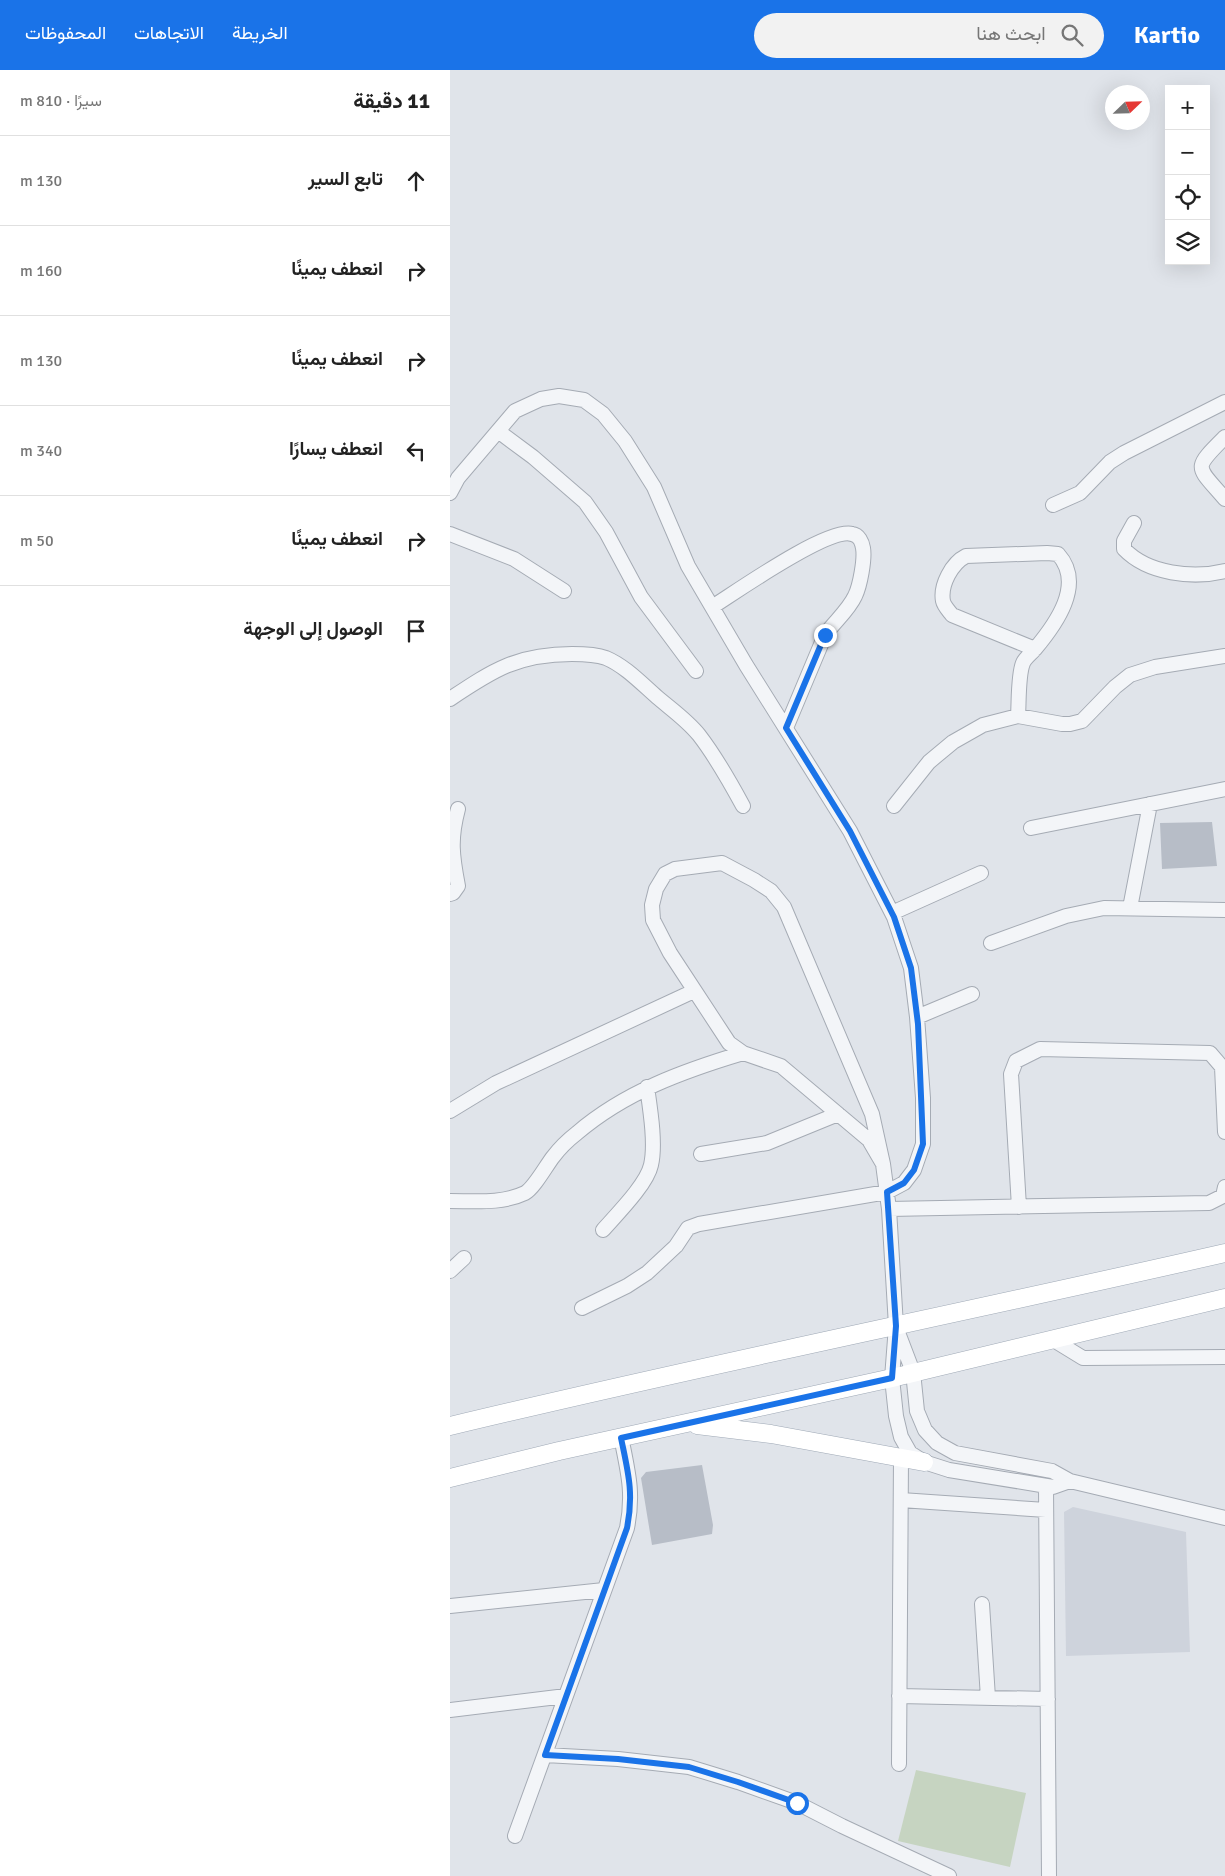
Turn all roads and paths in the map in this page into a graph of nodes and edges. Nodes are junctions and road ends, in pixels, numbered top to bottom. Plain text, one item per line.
1 (1225, 402) edge
2 (498, 431) junction
3 (1225, 437) edge
4 (450, 493) edge
5 (1225, 499) edge
6 (1053, 505) dead end
7 (1134, 523) dead end
8 (450, 534) edge
9 (1225, 571) edge
10 (564, 591) dead end
11 (712, 607) junction
12 (1035, 649) junction
13 (1225, 656) edge
14 (696, 671) dead end
15 (450, 699) edge
16 (1018, 716) junction
17 (786, 728) junction
18 (1225, 789) edge
19 (1150, 804) junction
20 (744, 806) dead end
21 (894, 806) dead end
22 (458, 809) dead end
23 (1032, 828) dead end
24 (982, 873) dead end
25 (450, 894) edge
26 (1130, 908) junction
27 (1225, 910) edge
28 (892, 913) junction
29 (991, 942) dead end
30 (694, 991) junction
31 (972, 994) dead end
32 (917, 1016) junction
33 (743, 1053) junction
34 (648, 1087) junction
35 (450, 1112) edge
36 (838, 1114) junction
37 (1225, 1132) edge
38 (701, 1154) dead end
39 (883, 1164) junction
40 (1225, 1187) edge
41 (887, 1192) junction
42 (450, 1201) edge
43 (1019, 1207) junction
44 (889, 1209) junction
45 (603, 1230) dead end
46 (1225, 1253) edge
47 (464, 1258) dead end
48 (450, 1271) edge
49 (1225, 1298) edge
50 (582, 1308) dead end
51 (896, 1326) junction
52 (1052, 1339) junction
53 (1225, 1357) edge
54 (913, 1372) junction
55 (892, 1378) junction
56 (684, 1424) junction
57 (450, 1426) edge
58 (621, 1438) junction
59 (901, 1458) junction
60 (924, 1462) junction
61 (450, 1478) edge
62 (1070, 1481) junction
63 (1046, 1486) junction
64 (901, 1500) junction
65 (1046, 1510) junction
66 (1225, 1518) edge
67 (604, 1590) junction
68 (982, 1604) dead end
69 (450, 1606) edge
70 (566, 1696) junction
71 (899, 1696) junction
72 (988, 1698) junction
73 (1048, 1699) junction
74 (450, 1710) edge
75 (545, 1755) junction
76 (898, 1764) dead end
77 (515, 1836) dead end
78 (949, 1876) edge
79 (1050, 1876) edge

1 - 6 street
2 - 4 street
2 - 11 street
2 - 14 street
3 - 5 street
7 - 9 street
8 - 10 street
11 - 17 street
11 - 17 street
12 - 12 street
12 - 16 street
13 - 16 street
15 - 20 street
16 - 21 street
17 - 28 street
18 - 19 street
19 - 23 street
19 - 26 street
22 - 25 street
24 - 28 street
26 - 27 street
26 - 29 street
28 - 32 street
30 - 33 street
30 - 35 street
30 - 39 street
31 - 32 street
32 - 41 street
33 - 34 street
33 - 36 street
34 - 42 street
34 - 45 street
36 - 38 street
36 - 39 street
37 - 43 street
39 - 41 street
40 - 43 street
41 - 44 street
41 - 50 street
43 - 44 street
44 - 51 street
46 - 51 main road
47 - 48 street
49 - 52 main road
51 - 54 street
51 - 55 street
51 - 57 main road
52 - 53 street
52 - 54 main road
54 - 55 main road
54 - 62 street
55 - 56 main road
55 - 60 street
56 - 58 main road
56 - 59 main road
58 - 61 main road
58 - 67 street
59 - 60 main road
59 - 64 street
60 - 63 street
62 - 63 street
62 - 66 street
63 - 65 street
64 - 65 street
64 - 71 street
65 - 73 street
67 - 69 street
67 - 70 street
68 - 72 street
70 - 74 street
70 - 75 street
71 - 72 street
71 - 76 street
72 - 73 street
73 - 79 street
75 - 77 street
75 - 78 street

